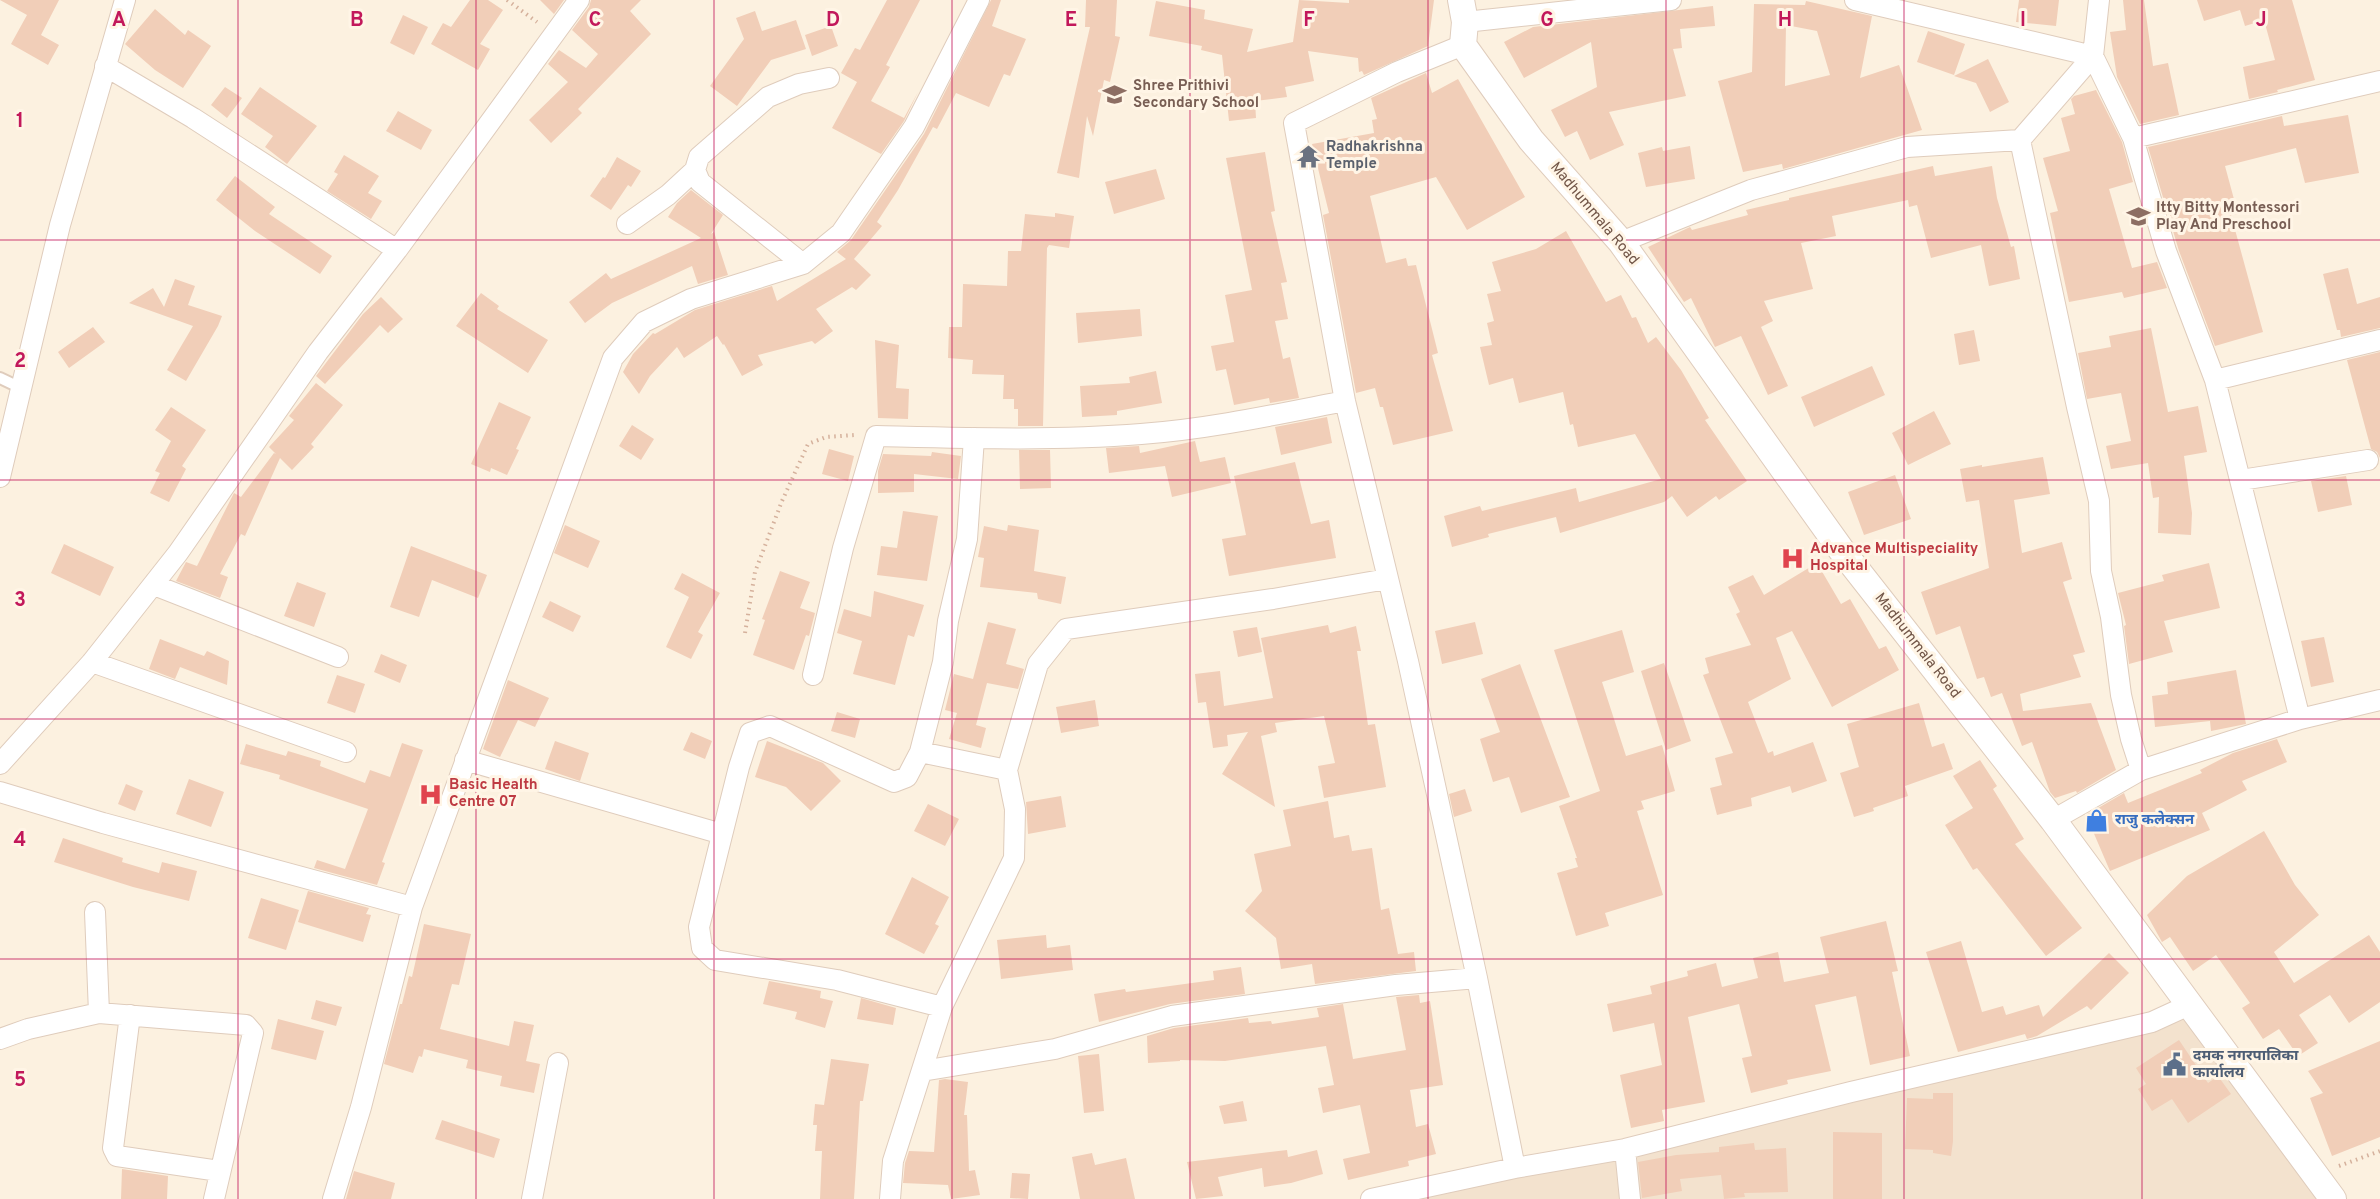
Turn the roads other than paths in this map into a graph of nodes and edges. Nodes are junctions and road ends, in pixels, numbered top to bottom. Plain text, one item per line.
1 (125, 0) edge
2 (579, 0) edge
3 (979, 0) edge
4 (1671, 0) edge
5 (1855, 0) edge
6 (2099, 0) edge
7 (1463, 22) edge
8 (2093, 56) junction
9 (105, 66) junction
10 (830, 78) dead end
11 (2380, 81) edge
12 (2133, 138) junction
13 (2020, 140) junction
14 (695, 170) junction
15 (627, 224) dead end
16 (1621, 242) junction
17 (397, 250) junction
18 (803, 264) junction
19 (2380, 340) edge
20 (0, 378) edge
21 (2214, 380) junction
22 (21, 388) junction
23 (1345, 401) junction
24 (974, 438) junction
25 (2368, 460) dead end
26 (0, 477) edge
27 (2241, 480) junction
28 (1387, 579) junction
29 (154, 585) junction
30 (338, 657) dead end
31 (93, 662) junction
32 (813, 675) dead end
33 (2380, 700) edge
34 (2300, 719) junction
35 (346, 752) dead end
36 (920, 752) junction
37 (465, 760) junction
38 (0, 764) edge
39 (1007, 770) junction
40 (2141, 770) junction
41 (0, 792) edge
42 (2053, 820) junction
43 (722, 834) junction
44 (412, 907) junction
45 (95, 912) dead end
46 (1477, 978) junction
47 (2189, 1005) junction
48 (942, 1007) junction
49 (99, 1013) junction
50 (130, 1014) junction
51 (0, 1039) edge
52 (558, 1063) dead end
53 (922, 1071) junction
54 (1625, 1149) junction
55 (1515, 1168) junction
56 (219, 1171) junction
57 (214, 1199) edge
58 (333, 1199) edge
59 (532, 1199) edge
60 (890, 1199) edge
61 (1371, 1199) edge
62 (1630, 1199) edge
63 (2333, 1199) edge

1 - 9 street
2 - 17 street
3 - 18 street
4 - 7 street
5 - 8 street
6 - 8 street
7 - 16 street, Madhummala Road
7 - 23 street
8 - 12 street
8 - 13 street
9 - 17 street
9 - 22 street
10 - 14 street
11 - 12 street
12 - 21 street
13 - 16 street
13 - 40 street
14 - 15 street
14 - 18 street
16 - 42 street, Madhummala Road
17 - 29 street
18 - 37 street
19 - 21 street
20 - 22 lane
21 - 27 street
22 - 26 street
23 - 24 street
23 - 28 street
24 - 32 street
24 - 36 street
25 - 27 street
27 - 34 street
28 - 39 street
28 - 46 street
29 - 30 street
29 - 31 street
31 - 35 street
31 - 38 street
33 - 34 street
34 - 40 street
36 - 39 street
36 - 43 street
37 - 43 street
37 - 44 street
39 - 48 street
40 - 42 street
41 - 44 street
42 - 47 street, Madhummala Road
43 - 48 street
44 - 58 street
45 - 49 street
46 - 53 street
46 - 55 street
47 - 54 street
47 - 63 street, Madhummala Road
48 - 53 street
49 - 50 street
49 - 51 street
50 - 56 street
50 - 56 street
52 - 59 street
53 - 60 street
54 - 55 street
54 - 62 street
55 - 61 street
56 - 57 street

